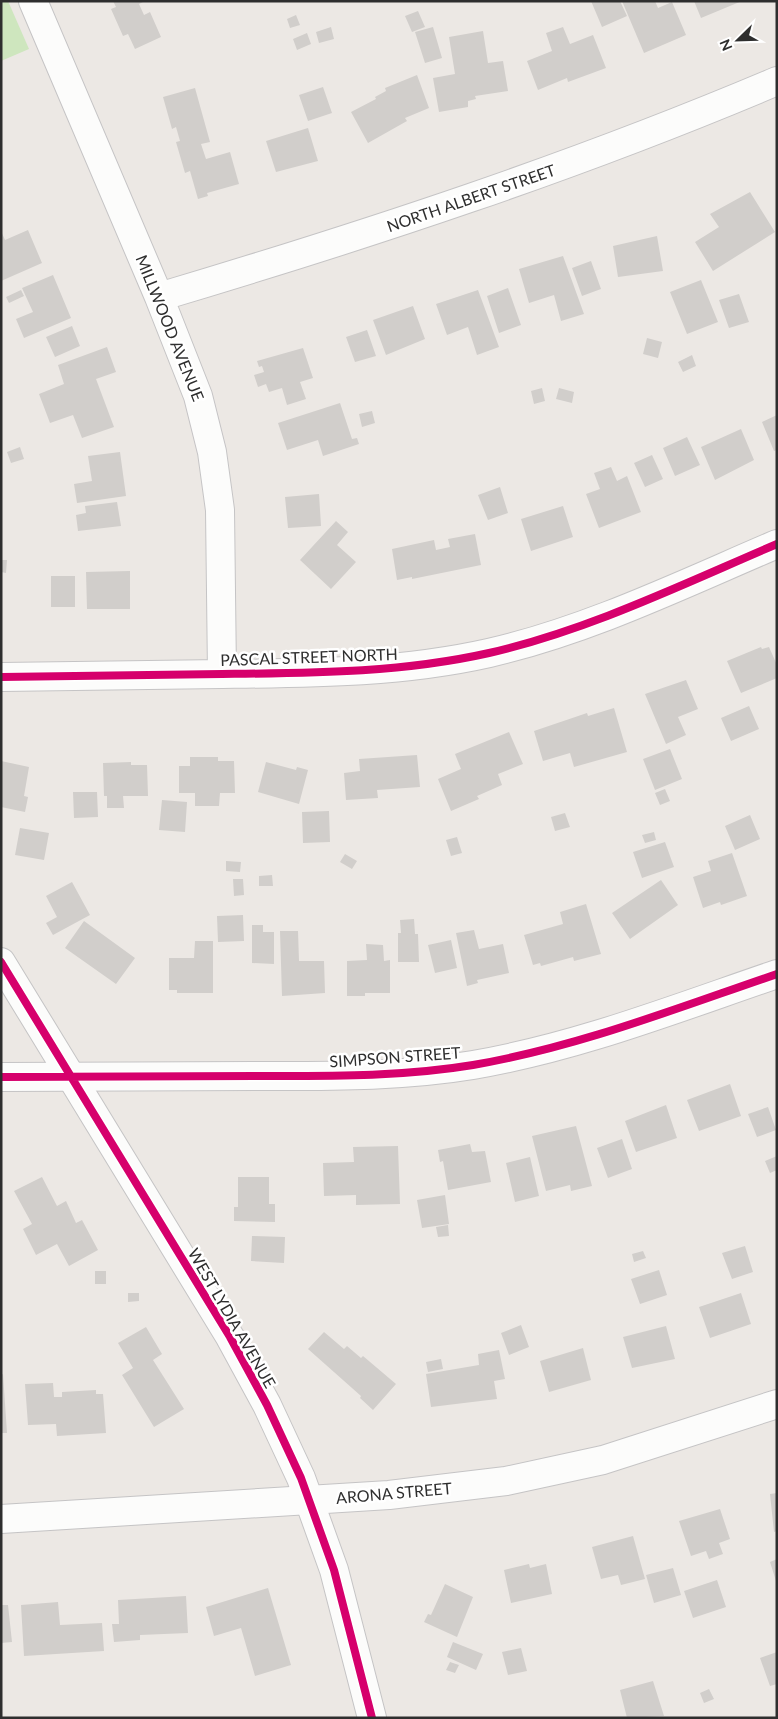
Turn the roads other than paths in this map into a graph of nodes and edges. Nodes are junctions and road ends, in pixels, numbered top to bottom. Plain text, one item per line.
1 (33, 1) edge
2 (777, 81) edge
3 (159, 297) junction
4 (777, 544) edge
5 (222, 674) junction
6 (1, 677) edge
7 (1, 962) edge
8 (777, 974) edge
9 (1, 1077) edge
10 (73, 1077) junction
11 (777, 1404) edge
12 (309, 1500) junction
13 (1, 1519) edge
14 (372, 1718) edge

1 - 3 street, MILLWOOD AVENUE
2 - 3 street, NORTH ALBERT STREET
3 - 5 street, MILLWOOD AVENUE
4 - 5 street, PASCAL STREET NORTH
5 - 6 street, PASCAL STREET NORTH
7 - 10 street, WEST LYDIA AVENUE
8 - 10 street, SIMPSON STREET
9 - 10 street, SIMPSON STREET
10 - 12 street, WEST LYDIA AVENUE
11 - 12 street, ARONA STREET
12 - 13 street, ARONA STREET
12 - 14 street, WEST LYDIA AVENUE

